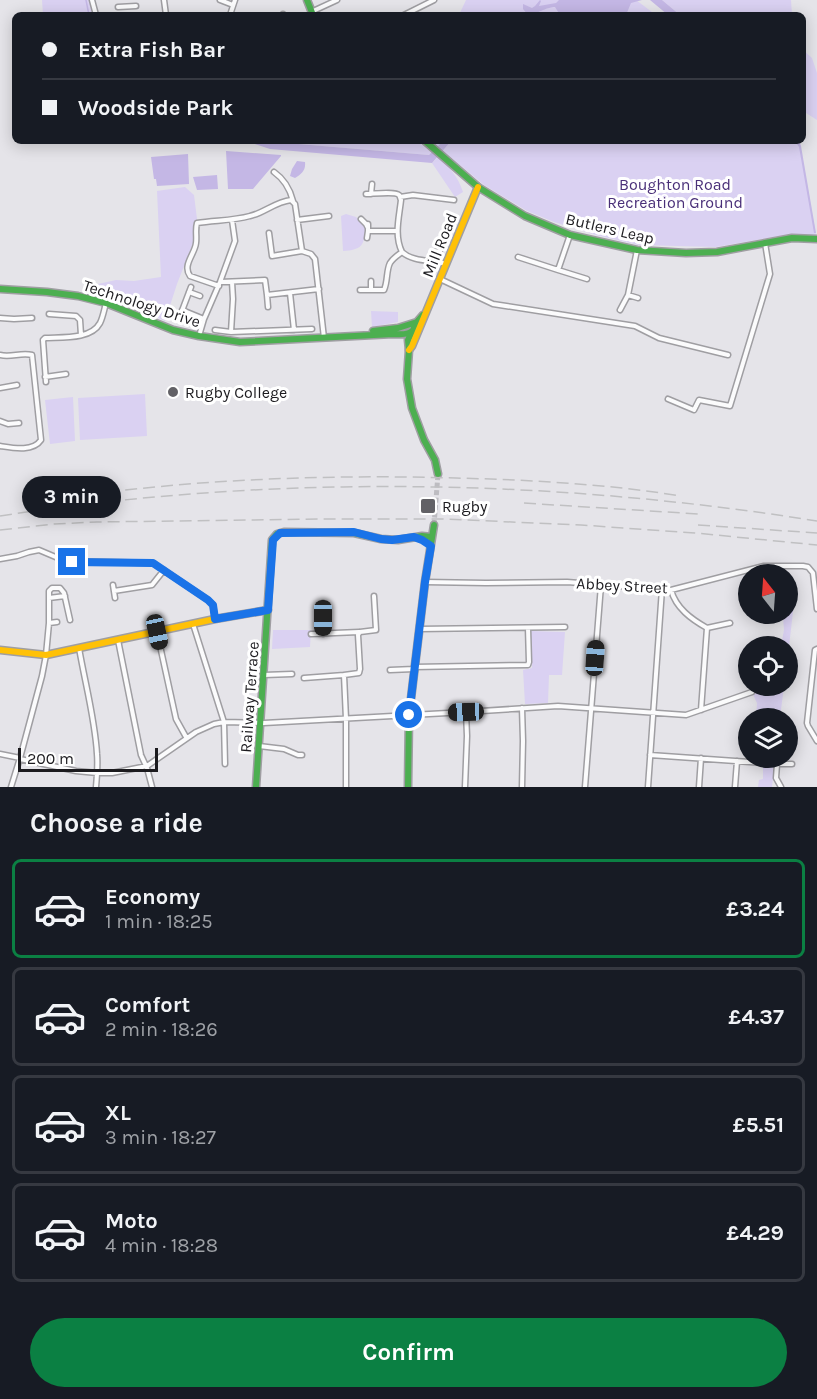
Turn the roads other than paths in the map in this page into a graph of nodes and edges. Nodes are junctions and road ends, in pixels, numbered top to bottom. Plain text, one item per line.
1 (126, 0) edge
2 (220, 0) edge
3 (337, 0) edge
4 (434, 0) edge
5 (234, 2) edge
6 (127, 6) junction
7 (136, 6) dead end
8 (117, 7) dead end
9 (316, 12) edge
10 (410, 12) edge
11 (428, 144) edge
12 (274, 172) dead end
13 (372, 184) dead end
14 (478, 187) junction
15 (400, 197) junction
16 (454, 200) dead end
17 (293, 201) junction
18 (330, 216) dead end
19 (362, 219) dead end
20 (232, 220) junction
21 (297, 220) junction
22 (368, 228) junction
23 (397, 231) junction
24 (269, 233) dead end
25 (570, 235) junction
26 (368, 238) dead end
27 (815, 238) edge
28 (765, 243) junction
29 (442, 245) dead end
30 (637, 250) junction
31 (302, 251) junction
32 (402, 252) junction
33 (518, 257) dead end
34 (433, 261) junction
35 (447, 265) junction
36 (558, 270) junction
37 (440, 279) junction
38 (587, 279) dead end
39 (371, 281) dead end
40 (232, 282) junction
41 (219, 284) junction
42 (0, 289) edge
43 (319, 289) junction
44 (360, 290) dead end
45 (371, 290) junction
46 (290, 292) junction
47 (267, 295) junction
48 (628, 295) junction
49 (200, 296) dead end
50 (638, 298) dead end
51 (106, 303) junction
52 (268, 307) dead end
53 (182, 310) junction
54 (620, 310) dead end
55 (24, 312) dead end
56 (49, 314) dead end
57 (180, 316) dead end
58 (0, 318) edge
59 (24, 318) junction
60 (32, 318) dead end
61 (204, 319) junction
62 (418, 323) junction
63 (396, 328) junction
64 (312, 329) dead end
65 (215, 330) dead end
66 (294, 330) junction
67 (231, 332) junction
68 (414, 334) junction
69 (81, 335) junction
70 (199, 336) junction
71 (348, 336) junction
72 (406, 337) junction
73 (324, 338) junction
74 (409, 350) junction
75 (0, 355) edge
76 (728, 355) dead end
77 (66, 374) dead end
78 (17, 385) dead end
79 (0, 388) edge
80 (668, 399) dead end
81 (0, 421) edge
82 (20, 423) dead end
83 (0, 446) edge
84 (438, 474) tunnel mouth
85 (434, 525) tunnel mouth
86 (432, 542) junction
87 (0, 559) edge
88 (164, 570) junction
89 (425, 582) junction
90 (113, 585) dead end
91 (601, 585) junction
92 (662, 589) junction
93 (671, 590) junction
94 (114, 591) junction
95 (374, 596) dead end
96 (65, 597) junction
97 (49, 598) junction
98 (115, 598) dead end
99 (323, 603) dead end
100 (817, 609) edge
101 (268, 610) junction
102 (215, 619) junction
103 (70, 620) dead end
104 (57, 622) dead end
105 (49, 623) junction
106 (729, 623) dead end
107 (193, 624) junction
108 (564, 627) dead end
109 (528, 628) junction
110 (707, 628) junction
111 (419, 629) junction
112 (157, 632) junction
113 (360, 632) junction
114 (311, 634) dead end
115 (323, 634) junction
116 (118, 640) junction
117 (79, 648) junction
118 (817, 649) edge
119 (0, 650) edge
120 (46, 655) junction
121 (397, 663) dead end
122 (414, 668) junction
123 (390, 670) dead end
124 (397, 670) junction
125 (284, 674) junction
126 (292, 674) dead end
127 (264, 675) junction
128 (344, 675) junction
129 (304, 678) dead end
130 (284, 680) dead end
131 (741, 696) edge
132 (522, 708) junction
133 (591, 708) junction
134 (701, 710) junction
135 (466, 712) junction
136 (653, 714) junction
137 (409, 715) junction
138 (346, 719) junction
139 (224, 722) junction
140 (261, 723) junction
141 (187, 737) junction
142 (817, 741) edge
143 (259, 746) junction
144 (0, 754) edge
145 (651, 755) junction
146 (299, 756) dead end
147 (20, 758) junction
148 (700, 758) junction
149 (737, 761) joint
150 (225, 764) dead end
151 (147, 766) junction
152 (777, 768) edge
153 (97, 773) junction
154 (11, 787) edge
155 (96, 787) edge
156 (152, 787) edge
157 (256, 787) edge
158 (345, 787) edge
159 (408, 787) edge
160 (465, 787) edge
161 (522, 787) edge
162 (585, 787) edge
163 (648, 787) edge
164 (699, 787) edge
165 (735, 787) edge
166 (781, 787) edge

1 - 6 street
2 - 5 street
3 - 9 street
4 - 10 street
6 - 7 street
6 - 8 street
11 - 14 street, Butlers Leap
12 - 17 street
13 - 15 street
14 - 25 street, Butlers Leap
14 - 35 street, Mill Road
15 - 16 street
15 - 23 street
17 - 20 street
17 - 21 street
18 - 21 street
19 - 22 street
20 - 41 street
20 - 41 street
21 - 31 street
22 - 23 street
22 - 26 street
23 - 32 street
24 - 31 street
25 - 30 street, Butlers Leap
25 - 36 street
27 - 28 street, Butlers Leap
28 - 30 street, Butlers Leap
28 - 80 street
29 - 34 street, Mill Road
30 - 48 street
31 - 43 street
32 - 34 street
32 - 45 street
33 - 36 street
34 - 35 street
35 - 37 street, Mill Road
36 - 38 street
37 - 62 street, Mill Road
37 - 76 street
39 - 45 street
40 - 41 street
40 - 47 street
40 - 67 street
41 - 61 street
42 - 51 street, Technology Drive
43 - 46 street
43 - 73 street
44 - 45 street
46 - 47 street
46 - 66 street
47 - 52 street
48 - 50 street
48 - 54 street
49 - 53 street
51 - 69 street
51 - 70 street, Technology Drive
53 - 57 street
53 - 61 street
55 - 59 street
56 - 69 street
58 - 59 street
59 - 60 street
61 - 70 street
62 - 63 street, Technology Drive
62 - 68 street, Mill Road
63 - 68 street
63 - 71 street, Technology Drive
64 - 66 street
65 - 67 street
66 - 67 street
68 - 72 street
68 - 74 street
69 - 77 street
70 - 73 street, Technology Drive
71 - 72 street, Technology Drive
71 - 73 street, Technology Drive
72 - 74 street
74 - 84 street
75 - 83 street
78 - 79 street
81 - 82 street
85 - 86 street
86 - 89 street
86 - 101 street, Railway Terrace
87 - 88 street
88 - 94 street
88 - 102 street
89 - 91 street, Abbey Street
89 - 111 street
90 - 94 street
91 - 92 street, Abbey Street
91 - 133 street
92 - 93 street, Abbey Street
92 - 136 street
93 - 100 street, Abbey Street
93 - 110 street
94 - 98 street
95 - 113 street
96 - 97 street
96 - 97 street
96 - 103 street
97 - 105 street
99 - 115 street
101 - 102 street
101 - 127 street, Railway Terrace
102 - 107 street
104 - 105 street
105 - 120 street
106 - 110 street
107 - 112 street
107 - 139 street
108 - 109 street
109 - 111 street
109 - 122 street
110 - 134 street
111 - 122 street
112 - 116 street
112 - 141 street
113 - 115 street
113 - 128 street
114 - 115 street
116 - 117 street
116 - 151 street
117 - 120 street
117 - 153 street
118 - 142 street
119 - 120 street
120 - 147 street
121 - 124 street
122 - 124 street
122 - 137 street
123 - 124 street
125 - 126 street
125 - 127 street
125 - 130 street
127 - 140 street, Railway Terrace
128 - 129 street
128 - 138 street
131 - 134 street
132 - 133 street
132 - 135 street
132 - 161 street
133 - 136 street
133 - 162 street
134 - 136 street
135 - 137 street
135 - 160 street
136 - 145 street
137 - 138 street
137 - 159 street
138 - 140 street
138 - 158 street
139 - 140 street
139 - 141 street
139 - 150 street
140 - 143 street, Railway Terrace
141 - 151 street
143 - 146 street
143 - 157 street, Railway Terrace
144 - 147 street
145 - 148 street
145 - 163 street
147 - 153 street
147 - 154 street
148 - 149 street
148 - 164 street
149 - 165 street
151 - 153 street
151 - 156 street
152 - 166 street
153 - 155 street

